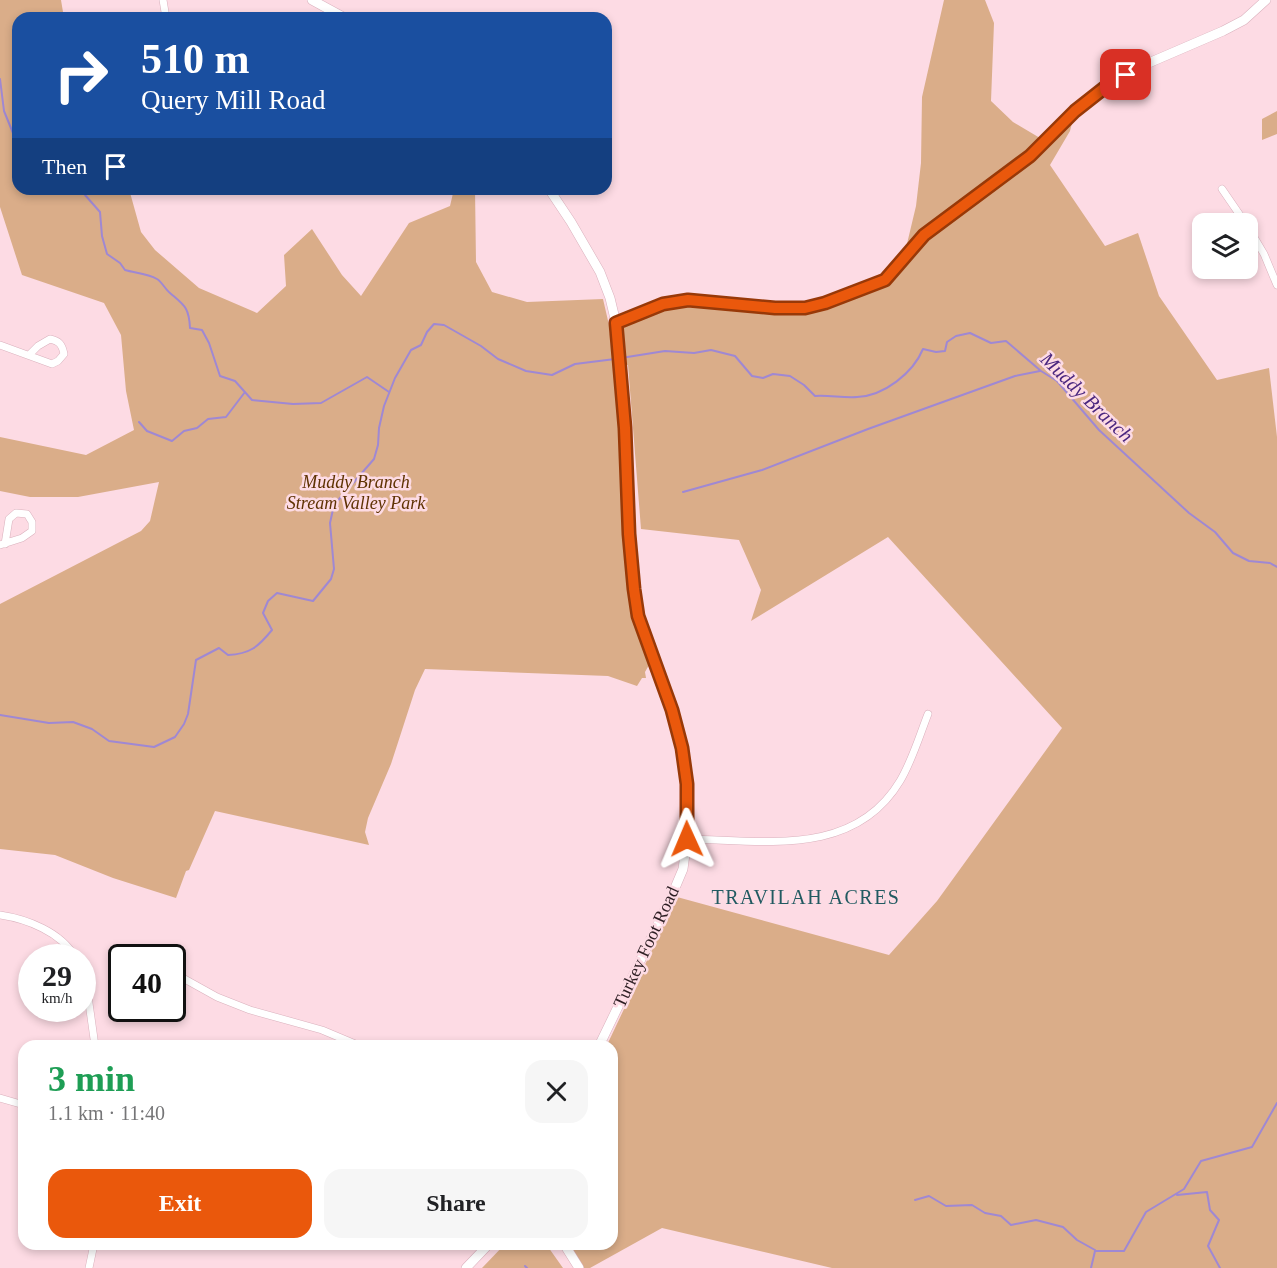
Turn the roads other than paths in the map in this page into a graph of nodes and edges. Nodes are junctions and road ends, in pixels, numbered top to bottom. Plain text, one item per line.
1 (312, 0) edge
2 (1266, 0) edge
3 (334, 12) edge
4 (1222, 189) dead end
5 (553, 195) edge
6 (1240, 213) edge
7 (1258, 244) edge
8 (1277, 285) edge
9 (616, 323) junction
10 (0, 345) edge
11 (29, 355) junction
12 (2, 545) edge
13 (928, 714) dead end
14 (687, 839) junction
15 (0, 915) edge
16 (63, 944) edge
17 (186, 979) edge
18 (92, 1022) edge
19 (94, 1040) edge
20 (346, 1040) edge
21 (602, 1040) edge
22 (0, 1098) edge
23 (18, 1103) edge
24 (93, 1250) edge
25 (483, 1250) edge
26 (568, 1250) edge
27 (89, 1268) edge
28 (466, 1268) edge
29 (579, 1268) edge

1 - 3 street
2 - 9 street
4 - 6 street
5 - 9 street, Turkey Foot Road
7 - 8 street
9 - 14 street, Turkey Foot Road
10 - 11 street
11 - 11 street
12 - 12 street
13 - 14 street
14 - 21 street, Turkey Foot Road
15 - 16 street
17 - 20 street
18 - 19 street
22 - 23 street
24 - 27 street
25 - 28 street
26 - 29 street

